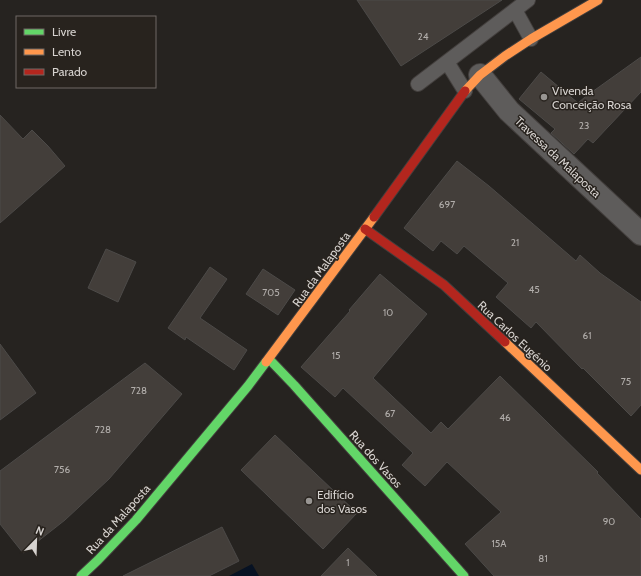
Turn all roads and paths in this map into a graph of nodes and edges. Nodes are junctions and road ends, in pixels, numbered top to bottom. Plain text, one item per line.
1 (528, 0) edge
2 (598, 0) edge
3 (515, 10) junction
4 (532, 39) junction
5 (447, 62) junction
6 (480, 75) junction
7 (418, 84) dead end
8 (465, 91) junction
9 (365, 229) junction
10 (641, 234) edge
11 (269, 359) junction
12 (641, 470) edge
13 (81, 576) edge
14 (464, 576) edge

1 - 3 lane
2 - 4 street, Rua da Malaposta
3 - 4 lane
3 - 5 lane
4 - 6 street, Rua da Malaposta
5 - 7 lane
5 - 8 lane
6 - 8 street, Rua da Malaposta
6 - 10 street, Travessa da Malaposta
8 - 9 street, Rua da Malaposta
9 - 11 street, Rua da Malaposta
9 - 12 street, Rua Carlos Eugénio
11 - 13 street, Rua da Malaposta
11 - 14 street, Rua dos Vasos

